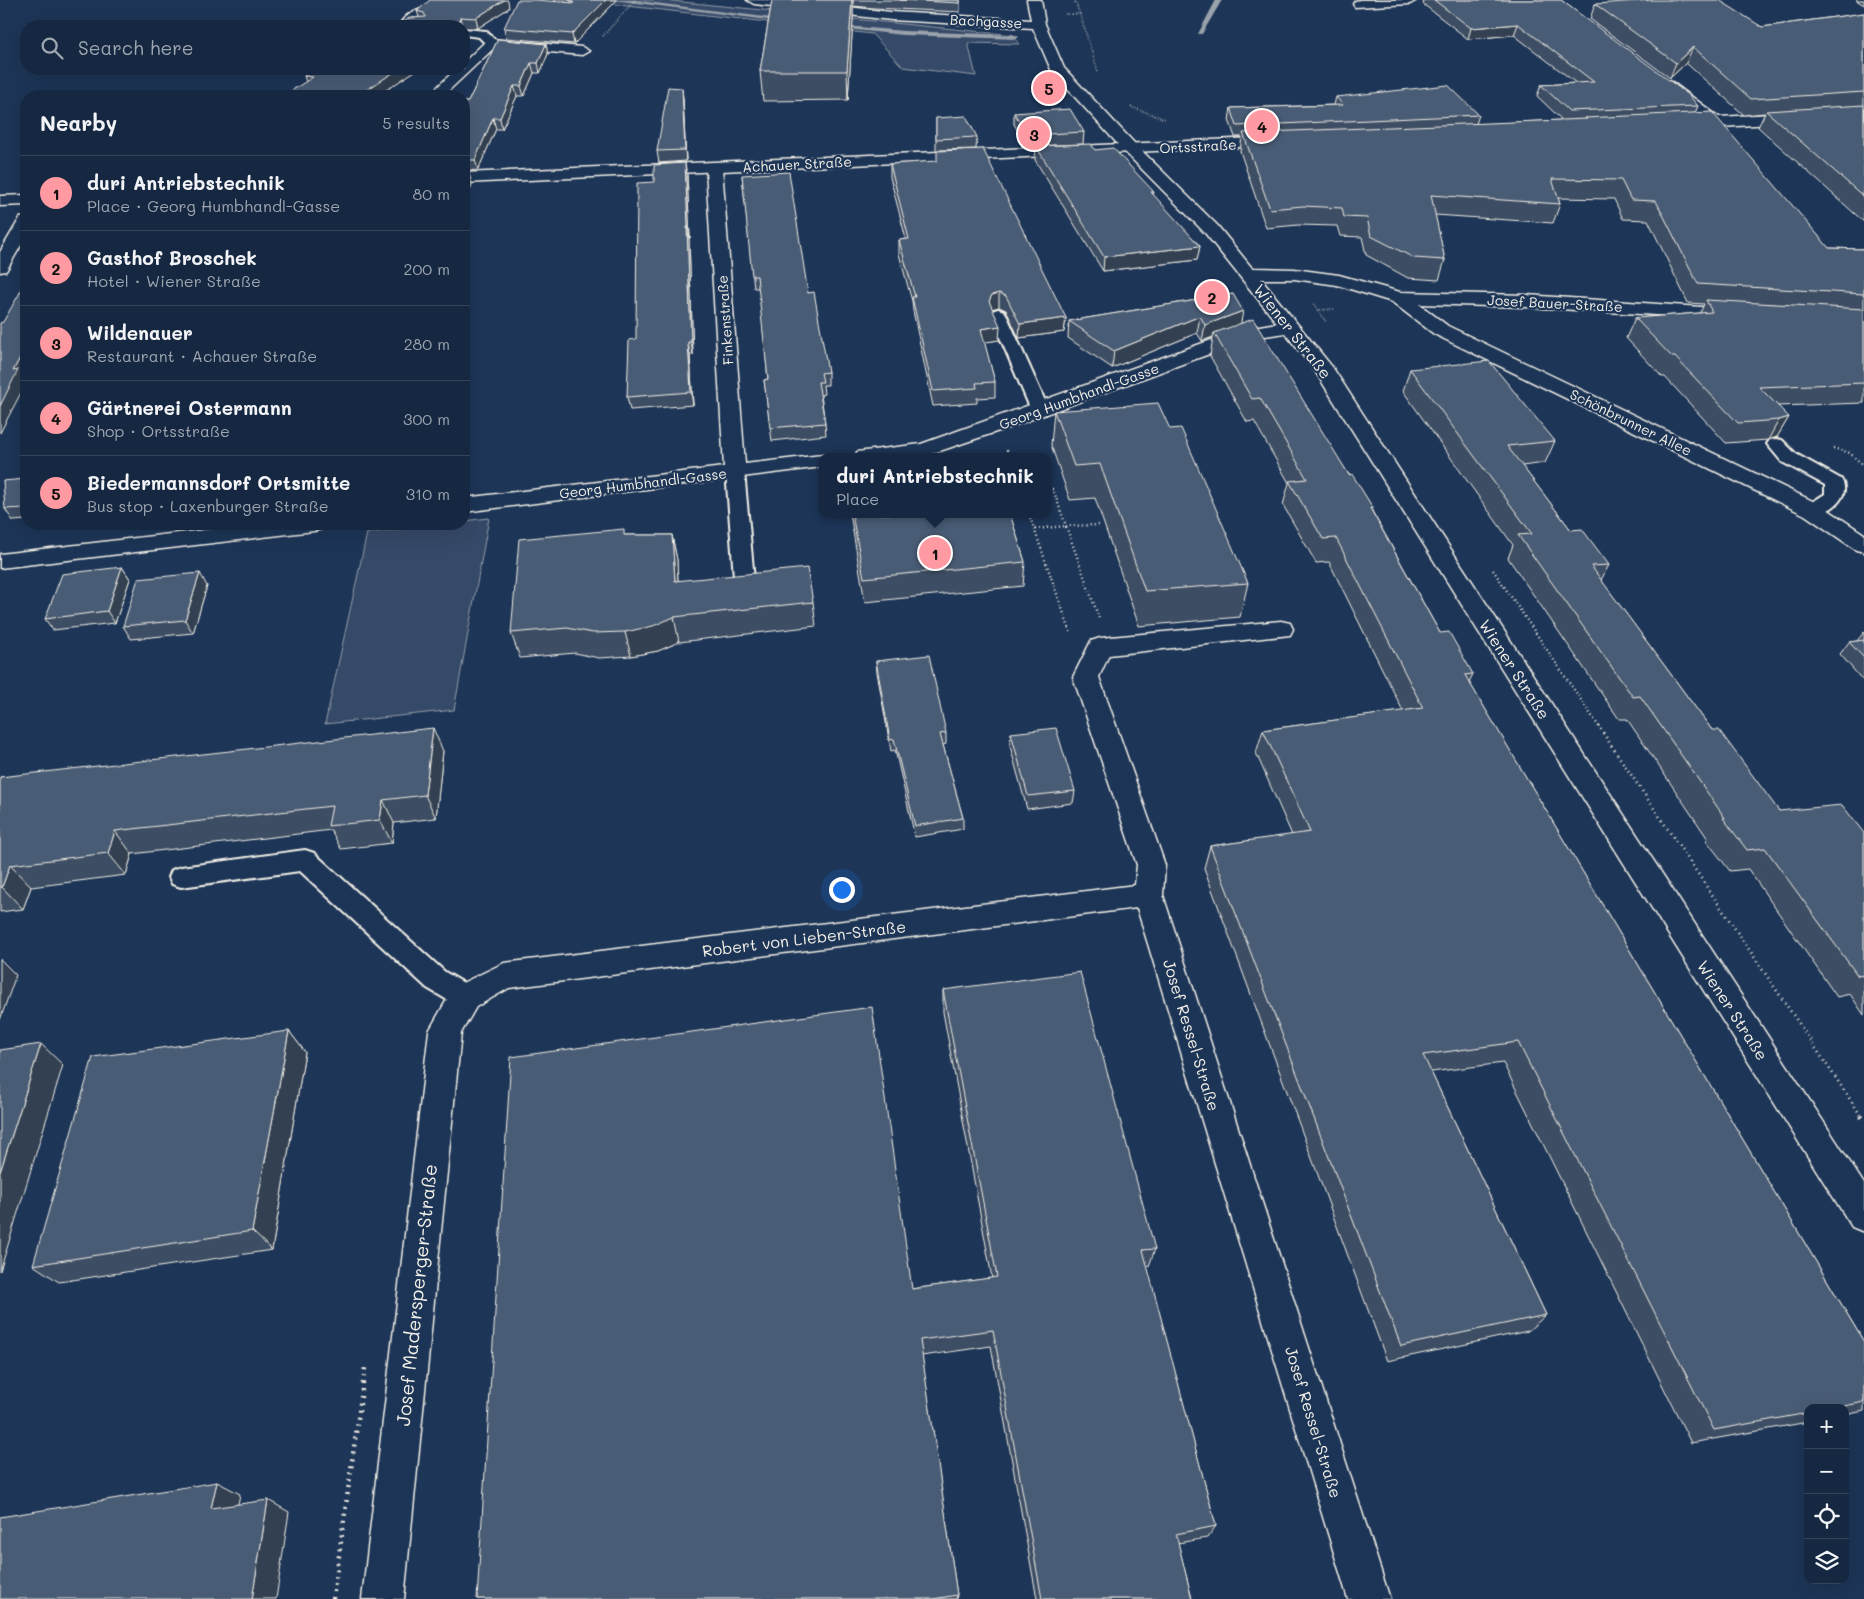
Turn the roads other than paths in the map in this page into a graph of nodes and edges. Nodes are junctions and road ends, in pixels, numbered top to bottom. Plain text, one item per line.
1 (754, 0) edge
2 (891, 0) edge
3 (1034, 0) edge
4 (1410, 0) edge
5 (1360, 4) dead end
6 (419, 13) edge
7 (891, 16) junction
8 (411, 20) edge
9 (1038, 24) junction
10 (470, 33) edge
11 (492, 43) junction
12 (582, 51) road end
13 (470, 59) edge
14 (454, 75) edge
15 (1655, 76) edge
16 (440, 90) edge
17 (1864, 114) edge
18 (1718, 123) junction
19 (1669, 125) edge
20 (1298, 141) edge
21 (1131, 149) junction
22 (714, 168) junction
23 (470, 178) edge
24 (20, 200) edge
25 (0, 201) edge
26 (20, 232) edge
27 (0, 267) edge
28 (1248, 274) junction
29 (1399, 298) junction
30 (998, 314) edge
31 (1758, 315) edge
32 (1290, 326) junction
33 (1040, 410) junction
34 (1776, 444) edge
35 (899, 453) edge
36 (819, 462) edge
37 (735, 471) junction
38 (470, 504) edge
39 (1813, 510) junction
40 (259, 530) edge
41 (1864, 545) edge
42 (0, 561) edge
43 (745, 591) edge
44 (1281, 629) dead end
45 (181, 877) dead end
46 (1148, 895) junction
47 (465, 997) junction
48 (1864, 1215) edge
49 (383, 1599) edge
50 (1369, 1599) edge

1 - 7 street, Bachgasse
2 - 7 street
3 - 9 street, Wiener Straße
4 - 5 street
6 - 8 lane
7 - 9 street, Bachgasse
9 - 21 street, Wiener Straße
10 - 11 lane
11 - 12 street
11 - 13 street
14 - 16 street
15 - 18 street
17 - 18 street
18 - 19 street
20 - 21 street, Ortsstraße
21 - 22 street, Achauer Straße
21 - 28 street, Wiener Straße
22 - 23 street, Achauer Straße
22 - 37 street, Finkenstraße
24 - 25 street
26 - 27 street
28 - 29 street, Josef Bauer-Straße
28 - 32 street, Wiener Straße
29 - 31 street, Josef Bauer-Straße
29 - 39 street, Schönbrunner Allee
30 - 33 lane
32 - 33 street, Georg Humbhandl-Gasse
32 - 48 street, Wiener Straße
33 - 35 street, Georg Humbhandl-Gasse
34 - 39 lane
36 - 37 street, Georg Humbhandl-Gasse
37 - 38 street, Georg Humbhandl-Gasse
37 - 43 lane
39 - 41 street, Schönbrunner Allee
40 - 42 street
44 - 46 street, Josef Ressel-Straße
45 - 47 lane
46 - 47 street, Robert von Lieben-Straße
46 - 50 street, Josef Ressel-Straße
47 - 49 street, Josef Madersperger-Straße

